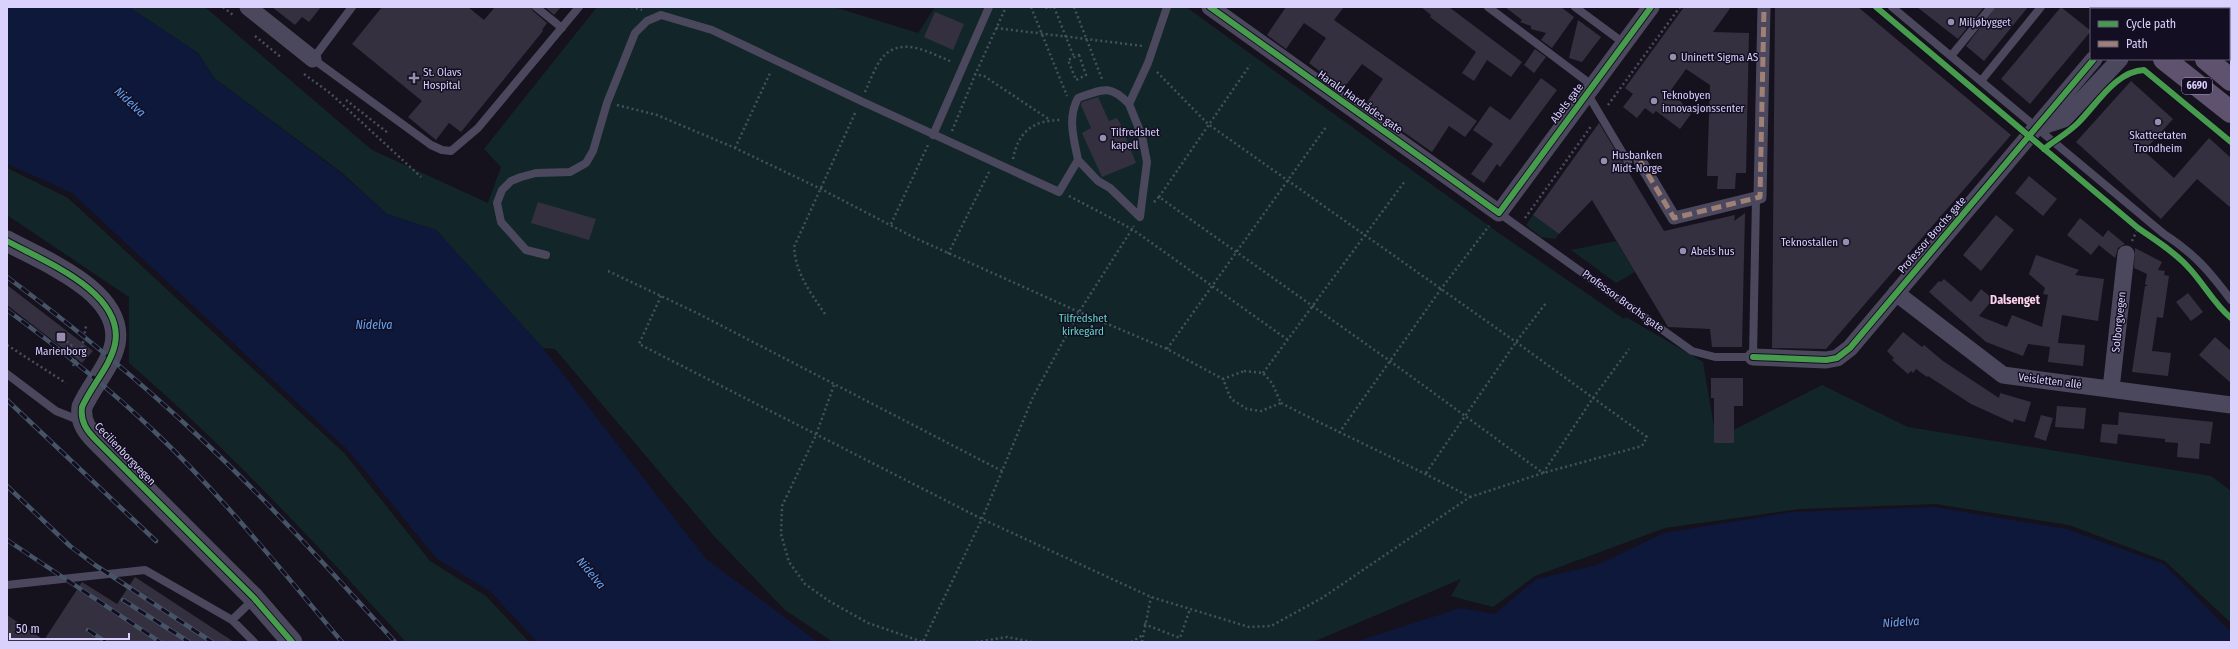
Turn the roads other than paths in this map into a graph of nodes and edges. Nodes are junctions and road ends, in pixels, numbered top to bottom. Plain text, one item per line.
1 (248, 7) edge
2 (352, 7) edge
3 (536, 7) edge
4 (579, 7) edge
5 (989, 7) edge
6 (1168, 7) edge
7 (1210, 7) edge
8 (1575, 7) edge
9 (1651, 7) edge
10 (1764, 7) edge
11 (1892, 7) edge
12 (1991, 7) edge
13 (2041, 7) edge
14 (1490, 8) edge
15 (562, 28) junction
16 (1625, 44) junction
17 (1951, 56) junction
18 (313, 59) junction
19 (2093, 60) edge
20 (2119, 60) edge
21 (2165, 60) edge
22 (2207, 60) edge
23 (2231, 80) edge
24 (1981, 81) junction
25 (1590, 89) junction
26 (1129, 104) junction
27 (2231, 112) edge
28 (2037, 128) junction
29 (933, 135) junction
30 (1078, 160) junction
31 (1634, 162) joint
32 (1756, 198) junction
33 (1499, 212) junction
34 (7, 240) edge
35 (2126, 254) dead end
36 (546, 255) dead end
37 (1896, 293) junction
38 (2231, 300) edge
39 (1754, 357) junction
40 (7, 374) edge
41 (2111, 390) junction
42 (2231, 404) edge
43 (82, 421) junction
44 (7, 585) edge
45 (254, 598) junction
46 (232, 620) junction
47 (254, 642) edge
48 (292, 642) edge

1 - 18 street
2 - 18 lane
3 - 15 lane
4 - 15 lane
5 - 29 lane
6 - 26 lane
7 - 33 street, Harald Hardrådes gate
8 - 16 lane
9 - 16 street, Abels gate
10 - 32 street
11 - 17 lane
12 - 17 lane
13 - 24 lane
14 - 25 lane, Abels gate
15 - 18 lane
16 - 25 street, Abels gate
17 - 24 lane
19 - 28 street, Professor Brochs gate
20 - 28 street
21 - 27 main road, 6690
22 - 23 main road, 6690
24 - 28 lane
25 - 31 lane
25 - 33 street, Abels gate
26 - 30 lane
26 - 30 lane
28 - 37 street, Professor Brochs gate
28 - 38 lane
29 - 30 lane
29 - 36 lane
31 - 32 street
32 - 39 lane
33 - 39 lane, Professor Brochs gate
34 - 43 street, Cecilienborgvegen
35 - 41 street, Solborgvegen
37 - 39 street, Professor Brochs gate
37 - 41 street, Veisletten allé
40 - 43 lane
41 - 42 street, Veisletten allé
43 - 45 street, Cecilienborgvegen
44 - 46 lane
45 - 46 lane
45 - 48 street, Cecilienborgvegen
46 - 47 lane

